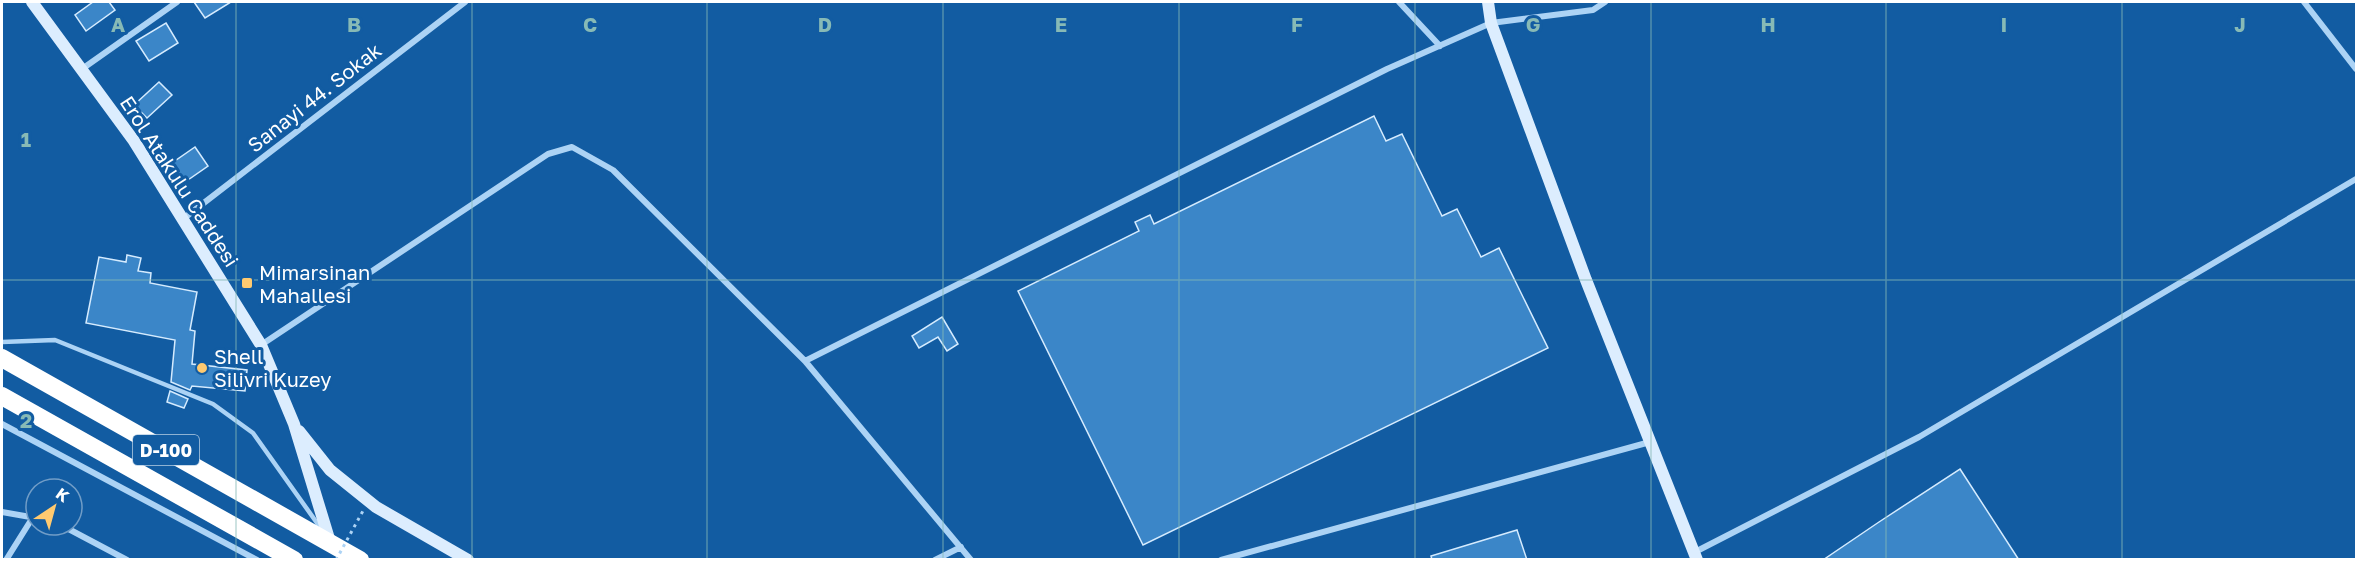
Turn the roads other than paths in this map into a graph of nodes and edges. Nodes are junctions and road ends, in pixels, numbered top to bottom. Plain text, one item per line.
1 (32, 2) edge
2 (176, 2) edge
3 (465, 2) edge
4 (1399, 2) edge
5 (1488, 2) edge
6 (1605, 2) edge
7 (2304, 2) edge
8 (1491, 23) junction
9 (1440, 46) junction
10 (82, 69) junction
11 (2356, 69) edge
12 (2356, 179) edge
13 (183, 219) junction
14 (2, 342) edge
15 (261, 345) junction
16 (2, 358) edge
17 (805, 362) junction
18 (2, 396) edge
19 (2, 424) edge
20 (294, 424) junction
21 (1651, 442) junction
22 (2, 512) edge
23 (24, 515) edge
24 (24, 533) edge
25 (84, 537) edge
26 (961, 547) junction
27 (333, 551) edge
28 (1696, 556) edge
29 (286, 557) edge
30 (6, 560) edge
31 (127, 560) edge
32 (257, 560) edge
33 (360, 560) edge
34 (468, 560) edge
35 (935, 560) edge
36 (971, 560) edge
37 (1221, 560) edge

1 - 10 main road, Erol Atakulu Caddesi
2 - 10 street
3 - 13 street, Sanayi 44. Sokak
4 - 9 street
5 - 8 main road
6 - 8 street
7 - 11 street
8 - 9 street
8 - 21 main road
9 - 17 street
10 - 13 main road, Erol Atakulu Caddesi
12 - 28 street
13 - 15 main road, Erol Atakulu Caddesi
14 - 27 lane
15 - 17 street
15 - 20 main road, Erol Atakulu Caddesi
16 - 27 highway, D-100
17 - 26 street
18 - 29 highway, D-100
19 - 32 street
20 - 27 main road
20 - 34 main road
21 - 28 main road
21 - 37 street
22 - 23 street
24 - 30 street
25 - 31 street
26 - 35 street
26 - 36 street
27 - 33 highway, D-100

